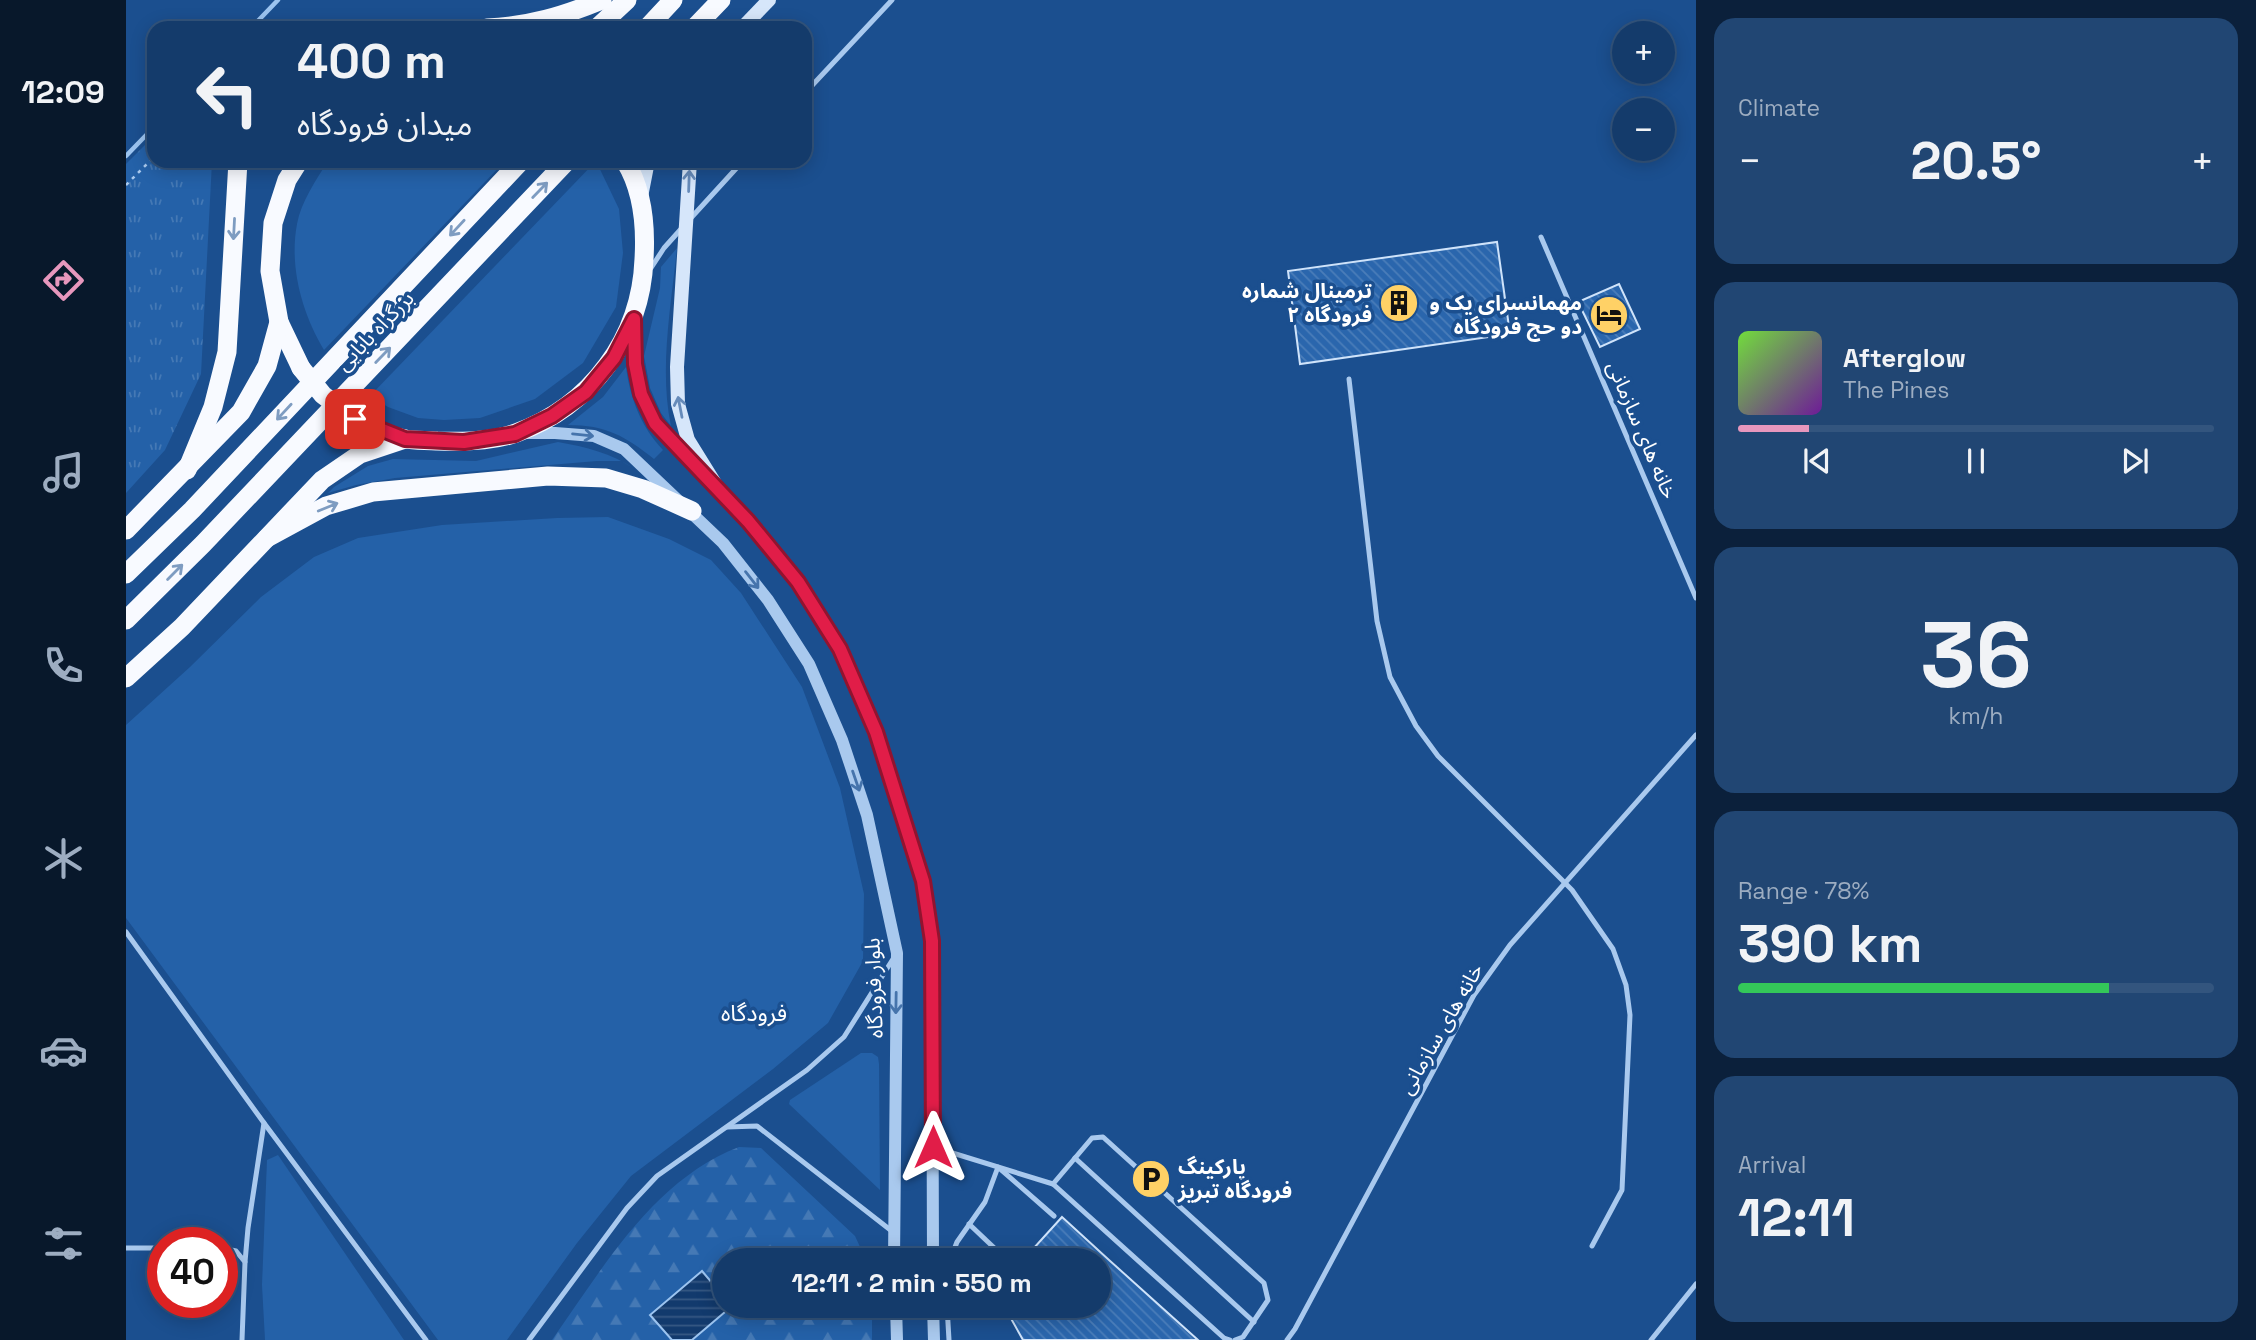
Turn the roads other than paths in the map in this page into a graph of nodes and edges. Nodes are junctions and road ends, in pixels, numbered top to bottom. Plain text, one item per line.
1 (602, 0) edge
2 (627, 0) edge
3 (673, 0) edge
4 (720, 0) edge
5 (768, 0) edge
6 (892, 0) edge
7 (541, 21) edge
8 (604, 21) edge
9 (654, 21) edge
10 (700, 21) edge
11 (748, 21) edge
12 (812, 86) edge
13 (238, 168) edge
14 (514, 168) edge
15 (561, 168) edge
16 (628, 168) edge
17 (646, 168) edge
18 (690, 168) edge
19 (737, 168) edge
20 (286, 170) edge
21 (640, 198) junction
22 (687, 223) junction
23 (1541, 237) dead end
24 (643, 279) junction
25 (634, 319) junction
26 (279, 322) junction
27 (1349, 379) dead end
28 (515, 434) junction
29 (405, 439) junction
30 (187, 470) junction
31 (719, 490) junction
32 (692, 511) junction
33 (126, 530) edge
34 (267, 538) junction
35 (126, 574) edge
36 (1696, 597) edge
37 (126, 620) edge
38 (126, 678) edge
39 (1696, 735) edge
40 (1565, 883) junction
41 (126, 932) edge
42 (897, 953) junction
43 (264, 1123) junction
44 (727, 1127) junction
45 (933, 1147) junction
46 (1075, 1158) junction
47 (998, 1167) junction
48 (1053, 1184) junction
49 (1054, 1216) dead end
50 (969, 1224) junction
51 (893, 1232) junction
52 (1592, 1246) dead end
53 (126, 1248) edge
54 (147, 1248) edge
55 (894, 1248) edge
56 (933, 1248) edge
57 (955, 1248) edge
58 (994, 1248) edge
59 (238, 1253) edge
60 (245, 1262) junction
61 (1696, 1284) edge
62 (896, 1318) edge
63 (933, 1318) edge
64 (948, 1318) edge
65 (1254, 1322) junction
66 (242, 1340) edge
67 (426, 1340) edge
68 (529, 1340) edge
69 (897, 1340) edge
70 (934, 1340) edge
71 (949, 1340) edge
72 (1230, 1340) edge
73 (1235, 1340) edge
74 (1287, 1340) edge
75 (1651, 1340) edge

1 - 7 highway
2 - 8 highway
3 - 9 highway
4 - 10 highway
5 - 11 main road
6 - 12 lane
13 -> 30 highway
14 -> 35 highway, بزرگراه بابایی
37 -> 15 highway, بزرگراه بابایی
16 - 21 highway
17 - 21 main road
22 -> 18 main road
19 - 22 lane
20 - 26 highway
21 - 24 highway
22 - 24 lane
31 -> 22 main road
23 - 36 lane, خانه های سازمانی
24 - 25 highway
25 - 28 highway
25 - 31 street
26 - 29 highway, bridge
26 - 30 highway
27 - 40 lane
28 - 29 highway
28 -> 32 street, بلوار فرودگاه
29 - 34 highway
30 - 33 highway
31 - 45 street
34 -> 32 highway
32 -> 42 street, بلوار فرودگاه
34 - 38 highway
39 - 40 lane, خانه های سازمانی
40 - 52 lane
40 - 74 lane, خانه های سازمانی
41 - 43 lane
42 - 44 lane
42 -> 51 street, بلوار فرودگاه
43 - 60 lane
43 - 67 lane
44 - 51 lane
44 - 68 lane
45 - 47 lane
45 - 56 street
46 - 48 lane
46 - 65 lane
46 - 65 lane
47 - 48 lane
47 - 49 lane
47 - 50 lane
48 - 72 lane
50 - 57 lane
50 - 58 lane
51 - 55 street, بلوار فرودگاه
53 - 54 lane
59 - 60 lane
60 - 66 lane
61 - 75 lane
62 - 69 street
63 - 70 street
64 - 71 lane
65 - 73 lane

